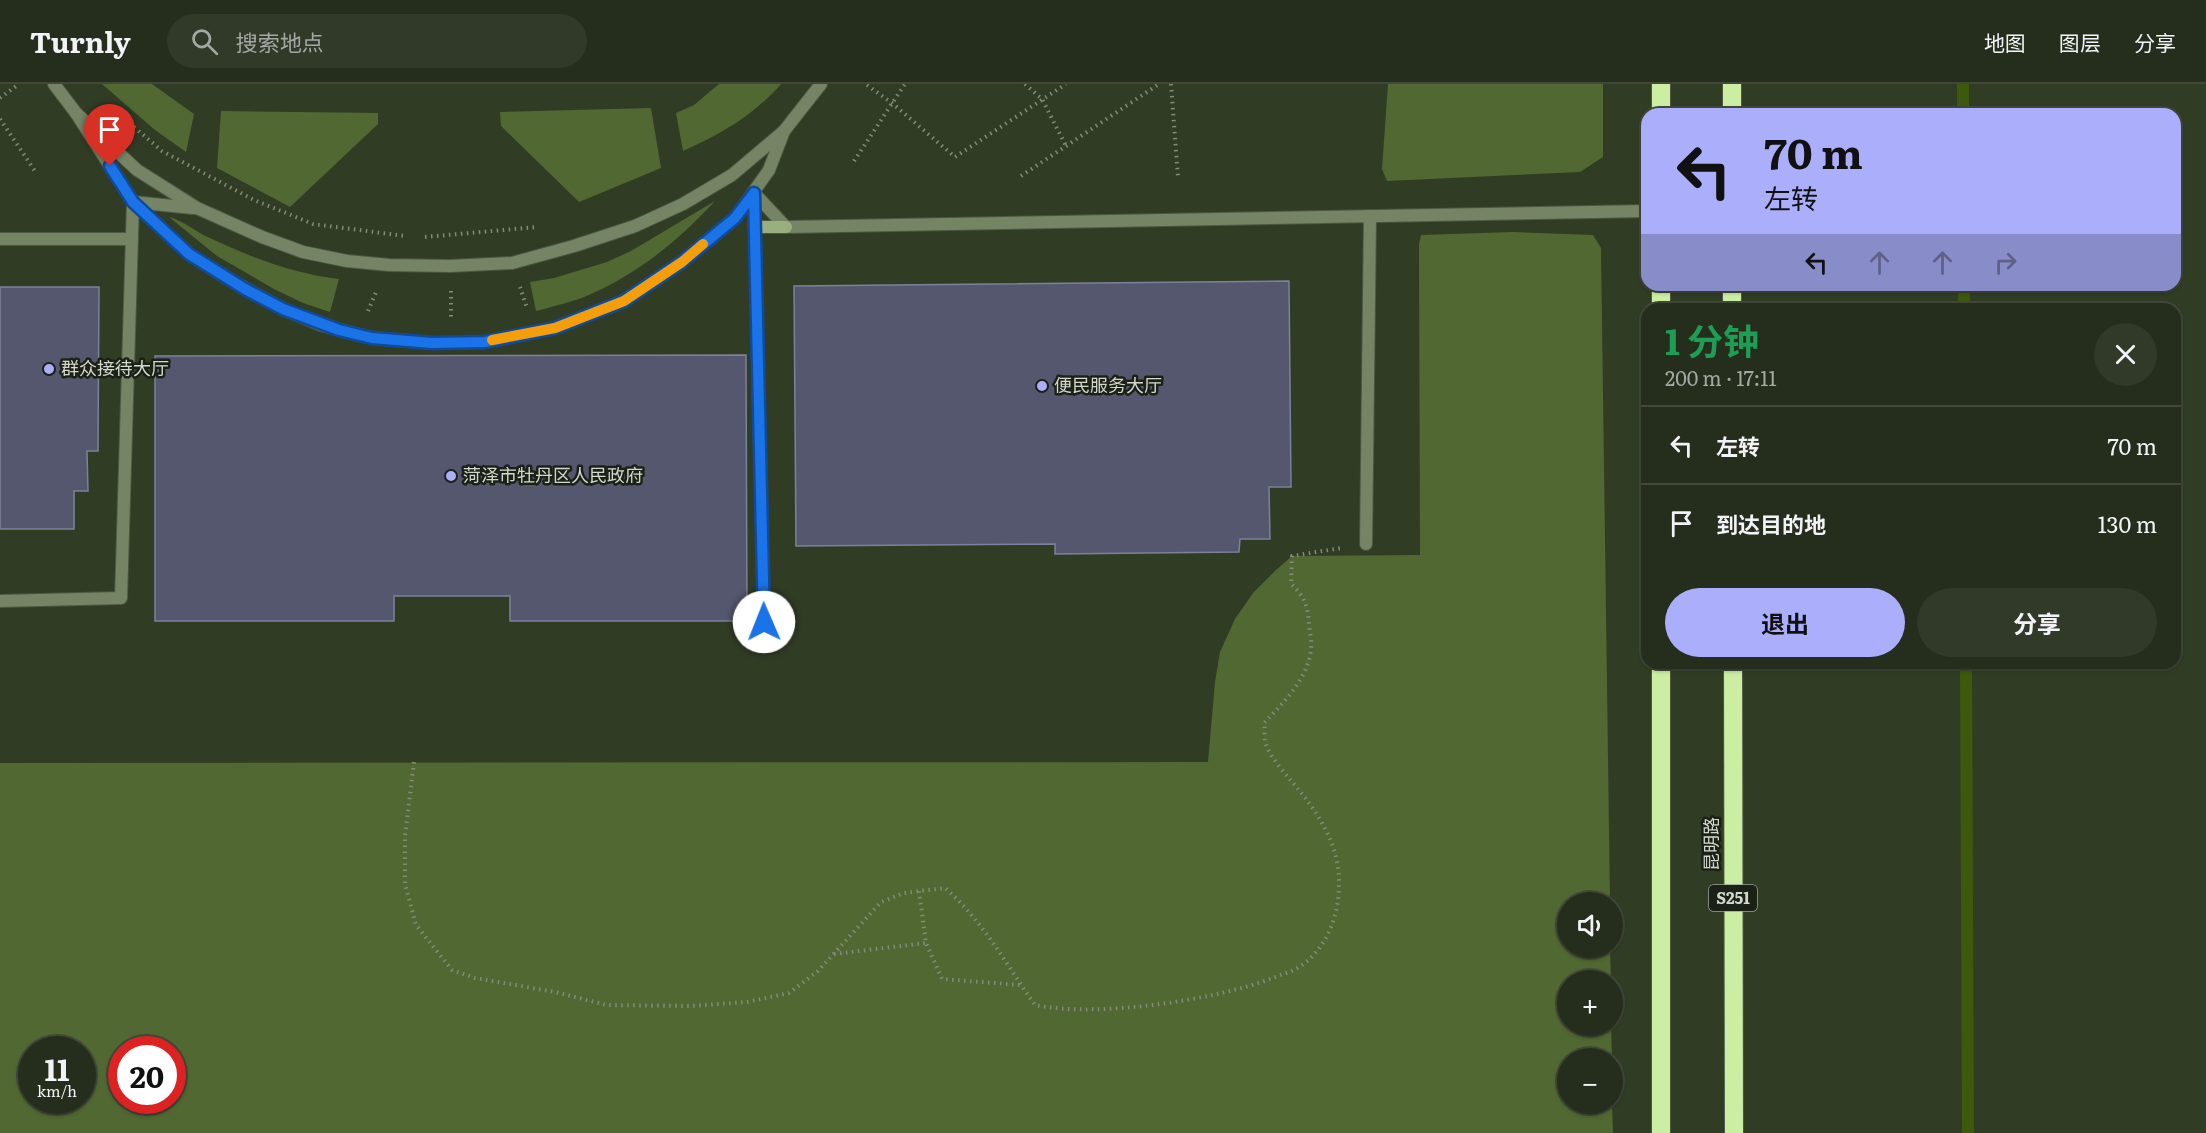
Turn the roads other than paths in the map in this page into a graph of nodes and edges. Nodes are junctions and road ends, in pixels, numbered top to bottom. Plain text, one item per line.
1 (54, 84) edge
2 (821, 84) edge
3 (1661, 84) edge
4 (1732, 84) edge
5 (1661, 108) edge
6 (1732, 108) edge
7 (76, 113) junction
8 (784, 131) junction
9 (754, 193) junction
10 (133, 202) junction
11 (197, 208) junction
12 (1641, 211) edge
13 (1370, 216) junction
14 (756, 227) junction
15 (786, 227) junction
16 (0, 239) edge
17 (132, 239) junction
18 (1366, 544) road end
19 (0, 601) edge
20 (764, 622) dead end
21 (1661, 669) edge
22 (1733, 669) edge
23 (1661, 1133) edge
24 (1734, 1133) edge

1 - 7 lane
2 - 8 lane
3 - 5 highway
4 - 6 highway
7 - 10 lane
7 - 11 lane
8 - 9 lane
8 - 11 lane
9 - 10 lane
9 - 14 lane
9 - 15 lane
10 - 11 lane
10 - 17 lane
12 - 13 lane
13 - 15 lane
13 - 18 lane
14 - 15 street
14 - 20 lane
16 - 17 lane
17 - 19 lane
21 - 23 highway
22 - 24 highway, 昆明路 / S251

